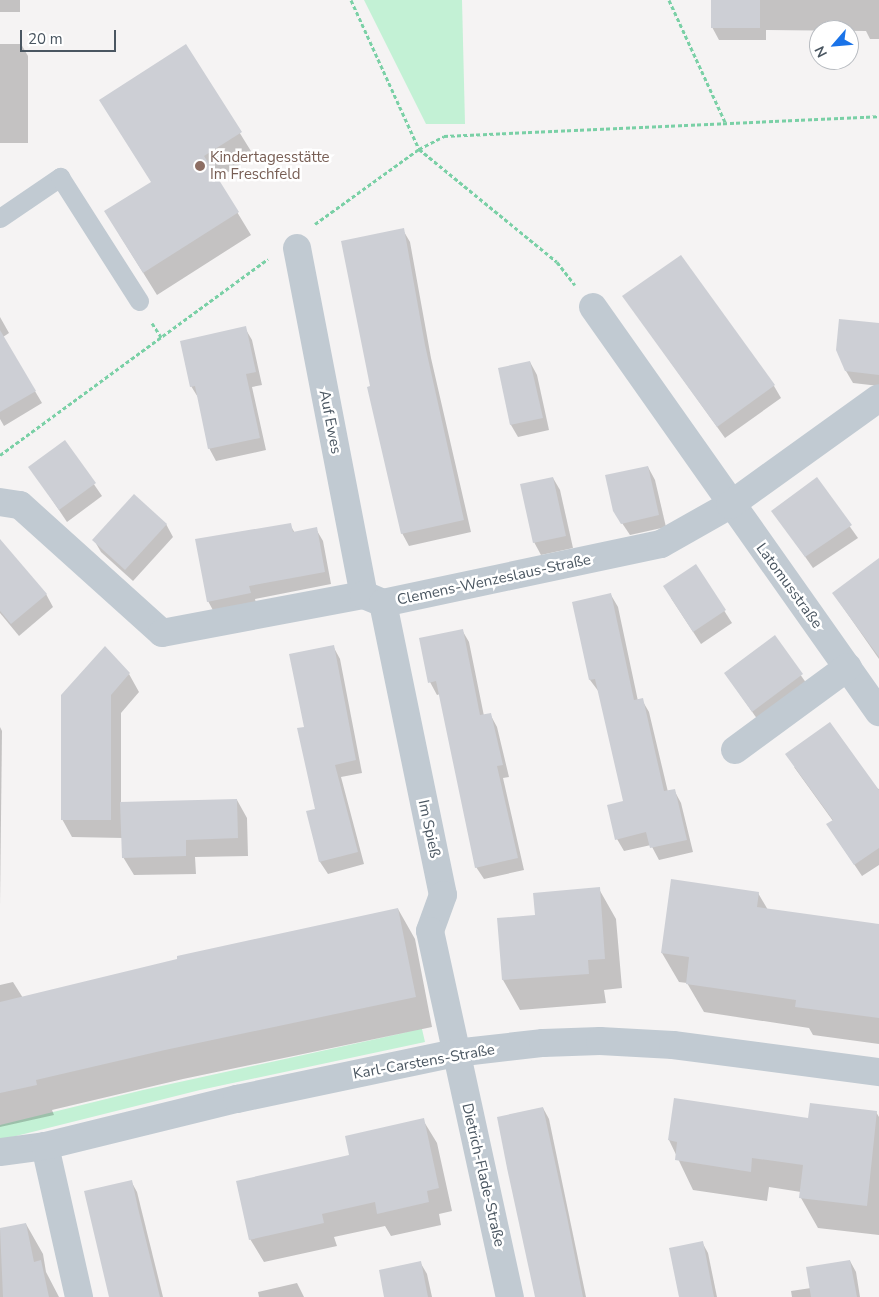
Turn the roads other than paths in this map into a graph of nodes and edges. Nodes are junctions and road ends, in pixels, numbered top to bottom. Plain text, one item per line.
1 (0, 218) edge
2 (297, 248) dead end
3 (139, 301) dead end
4 (593, 307) dead end
5 (879, 398) edge
6 (0, 502) edge
7 (730, 505) junction
8 (373, 599) junction
9 (848, 667) junction
10 (879, 712) edge
11 (735, 750) dead end
12 (455, 1053) junction
13 (879, 1072) edge
14 (40, 1147) junction
15 (0, 1152) edge
16 (0, 1167) edge
17 (79, 1297) edge
18 (510, 1297) edge

1 - 3 lane
2 - 8 street, Auf Ewes
4 - 7 street
5 - 7 street, Clemens-Wenzeslaus-Straße
6 - 8 street, Clemens-Wenzeslaus-Straße
7 - 8 street, Clemens-Wenzeslaus-Straße
7 - 9 street, Latomusstraße
8 - 12 street, Im Spieß
9 - 10 street, Latomusstraße
9 - 11 street
12 - 13 street, Karl-Carstens-Straße
12 - 14 street, Karl-Carstens-Straße
12 - 18 street, Dietrich-Flade-Straße
14 - 15 street, Karl-Carstens-Straße
14 - 16 street, Karl-Carstens-Straße
14 - 17 street

